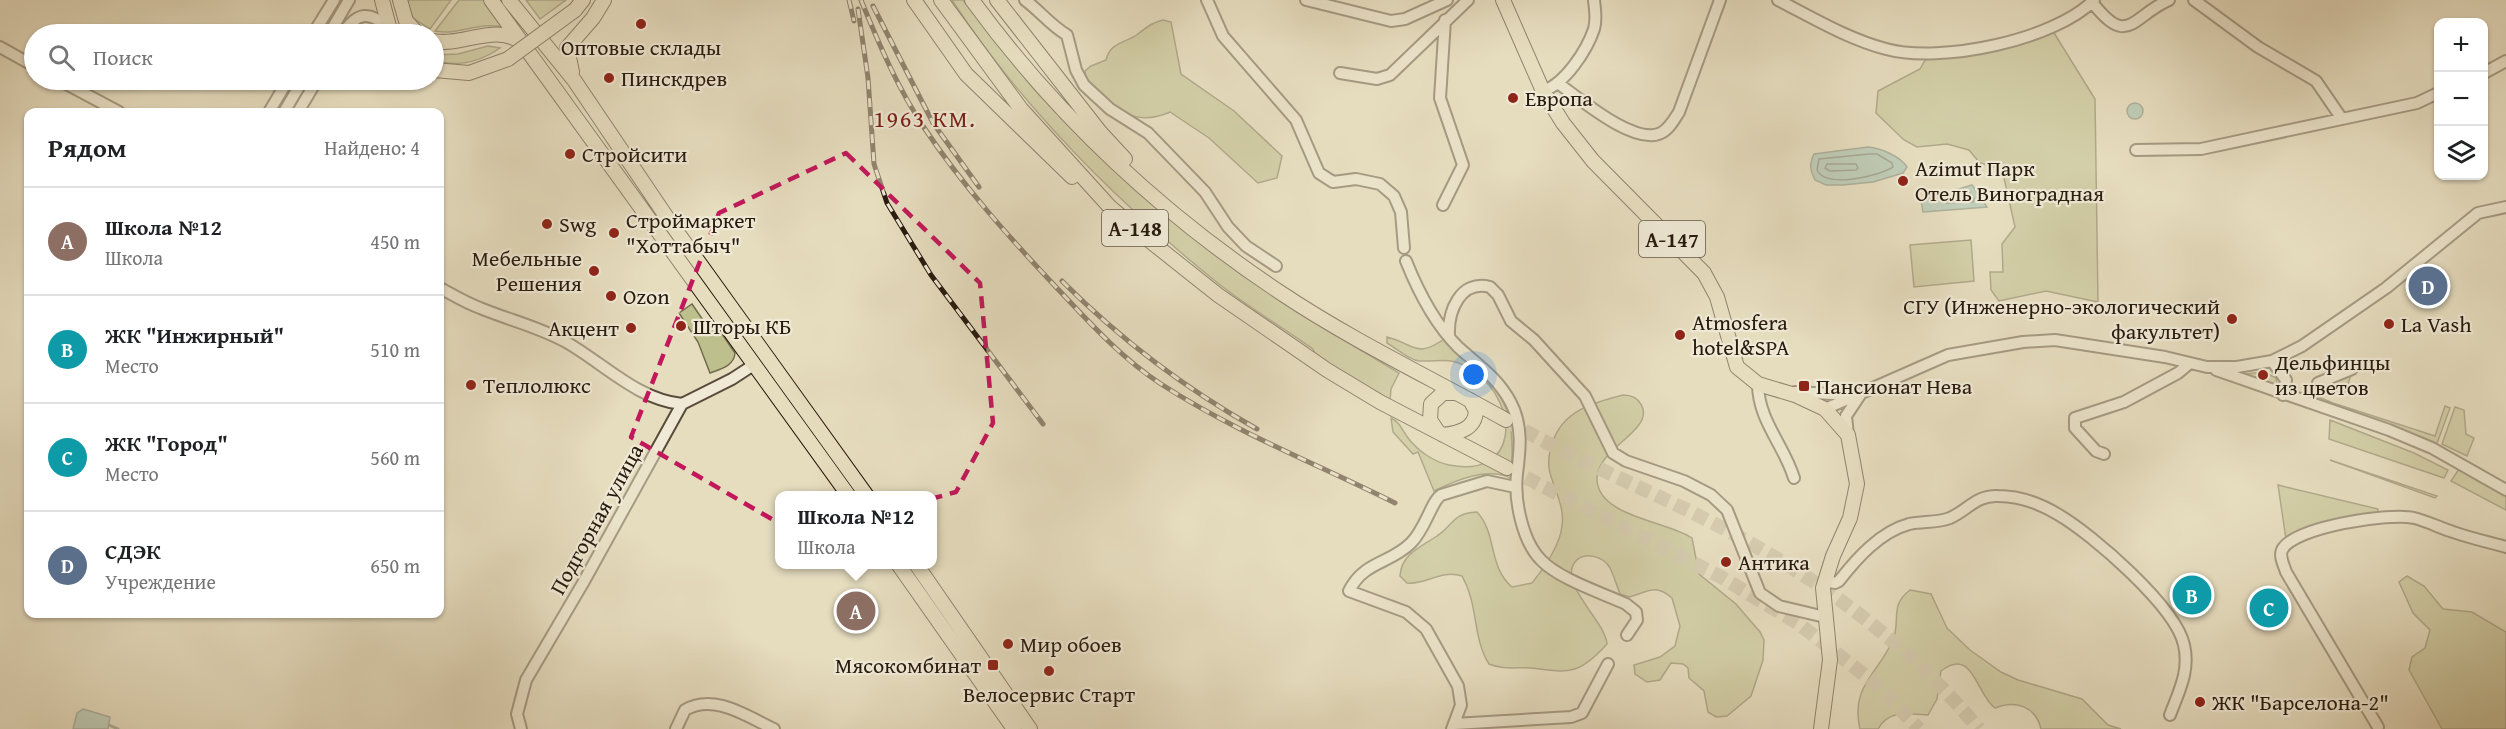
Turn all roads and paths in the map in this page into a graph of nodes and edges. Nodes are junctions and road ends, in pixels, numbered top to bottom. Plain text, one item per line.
1 (334, 0) edge
2 (349, 0) edge
3 (382, 0) edge
4 (400, 0) edge
5 (491, 0) edge
6 (509, 0) edge
7 (583, 0) edge
8 (604, 0) edge
9 (914, 0) edge
10 (940, 0) edge
11 (972, 0) edge
12 (997, 0) edge
13 (1024, 0) edge
14 (1208, 0) edge
15 (1306, 0) edge
16 (1446, 0) edge
17 (1468, 0) edge
18 (1503, 0) edge
19 (1594, 0) edge
20 (1720, 0) edge
21 (1778, 0) edge
22 (2169, 0) edge
23 (2194, 0) edge
24 (2093, 1) edge
25 (1445, 20) junction
26 (319, 24) edge
27 (335, 24) edge
28 (349, 24) edge
29 (383, 24) edge
30 (388, 24) edge
31 (409, 24) edge
32 (444, 42) edge
33 (0, 47) edge
34 (526, 47) junction
35 (24, 60) edge
36 (2506, 61) edge
37 (444, 71) edge
38 (2486, 72) edge
39 (1340, 74) dead end
40 (574, 80) junction
41 (1559, 84) junction
42 (78, 90) edge
43 (282, 90) edge
44 (297, 90) edge
45 (311, 90) edge
46 (1543, 91) junction
47 (2434, 95) edge
48 (112, 108) edge
49 (271, 108) edge
50 (286, 108) edge
51 (300, 108) edge
52 (2342, 119) junction
53 (2136, 150) dead end
54 (1443, 205) dead end
55 (1109, 206) junction
56 (2506, 207) edge
57 (1176, 213) junction
58 (1404, 248) dead end
59 (1406, 261) dead end
60 (1276, 266) dead end
61 (444, 290) edge
62 (1449, 335) junction
63 (2272, 361) junction
64 (2190, 363) junction
65 (755, 364) junction
66 (2207, 368) junction
67 (2352, 369) dead end
68 (2318, 383) dead end
69 (1758, 384) junction
70 (1869, 388) junction
71 (1780, 392) junction
72 (2283, 395) junction
73 (1465, 397) junction
74 (682, 404) junction
75 (1825, 409) junction
76 (1506, 420) tunnel mouth
77 (1441, 433) junction
78 (1848, 435) junction
79 (2104, 454) dead end
80 (1507, 468) tunnel mouth
81 (1794, 478) dead end
82 (1515, 487) junction
83 (2506, 490) edge
84 (846, 491) edge
85 (864, 491) edge
86 (2506, 547) edge
87 (901, 569) edge
88 (919, 569) edge
89 (1825, 581) junction
90 (1825, 617) junction
91 (1627, 635) dead end
92 (1608, 664) dead end
93 (2170, 715) dead end
94 (1009, 727) edge
95 (1453, 727) edge
96 (2378, 727) dead end
97 (521, 729) edge
98 (676, 729) edge
99 (774, 729) edge
100 (1030, 729) edge
101 (1821, 729) edge

1 - 26 street
2 - 27 street
3 - 30 main road
4 - 31 main road
5 - 34 main road
6 - 40 main road
7 - 37 main road, bridge
8 - 40 main road
9 - 55 main road, А-148
10 - 55 main road, А-148
11 - 57 main road, А-148
12 - 57 main road, А-148
13 - 60 street
14 - 58 street
15 - 16 street
17 - 25 street
18 - 46 main road, А-147
19 - 41 street
20 - 41 street
21 - 24 street
22 - 24 street
23 - 52 street
25 - 39 street
25 - 54 street
28 - 29 street
32 - 34 main road
33 - 35 street
34 - 65 main road
36 - 38 street
40 - 85 main road
41 - 46 street
42 - 48 street
43 - 49 street
44 - 50 street
45 - 51 street
46 - 69 main road, А-147
47 - 52 street
52 - 53 street
55 - 77 main road, А-148
56 - 63 street
57 - 73 main road, А-148
59 - 62 street
61 - 74 street
62 - 82 street
62 - 90 street
63 - 66 street
63 - 72 street
64 - 66 street
64 - 70 street
64 - 79 street
65 - 74 street
65 - 84 main road
66 - 72 street
67 - 68 street
69 - 71 main road, А-147
69 - 81 street
70 - 71 street, А-147
70 - 75 street
70 - 78 street, А-147
71 - 75 main road, А-147
72 - 83 street
73 - 76 main road, А-148
73 - 77 main road
73 - 77 main road
74 - 97 street, Подгорная улица
75 - 78 main road, А-147
77 - 80 main road, А-148
78 - 89 main road, А-147
82 - 91 street
82 - 95 street
86 - 96 street
87 - 94 main road
88 - 100 main road
89 - 90 main road, А-147
89 - 93 street
90 - 101 main road, А-147
92 - 95 street
98 - 99 street

